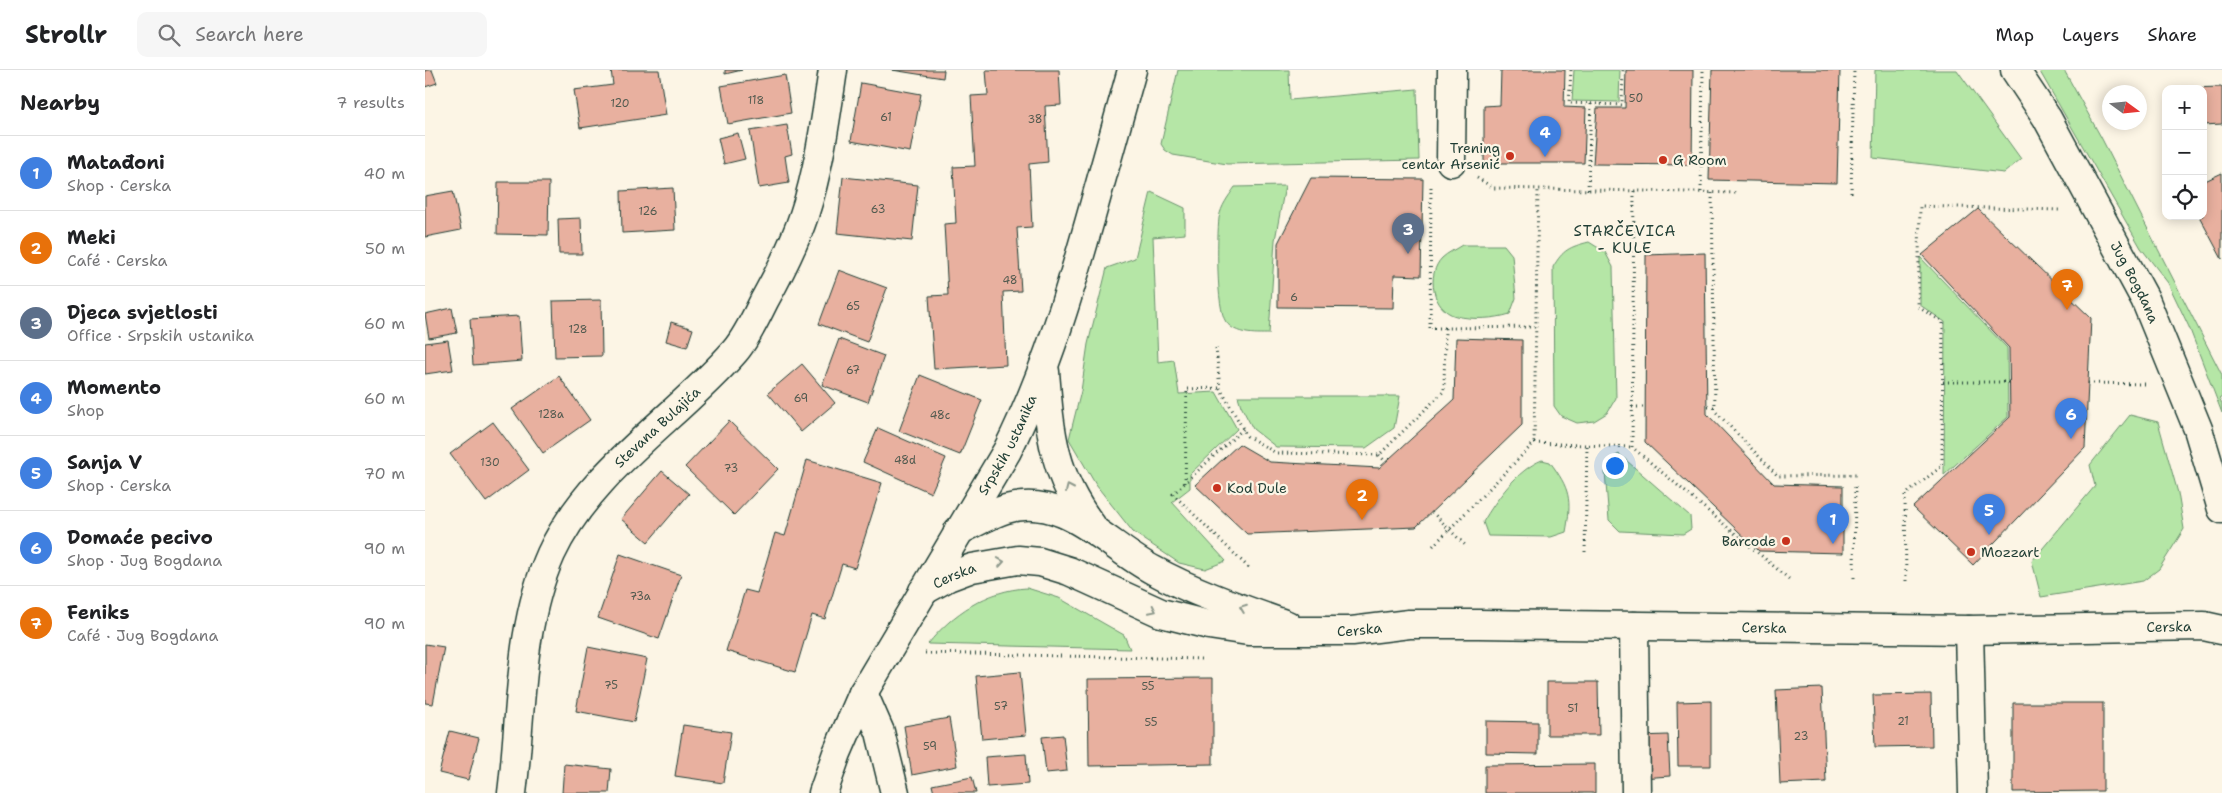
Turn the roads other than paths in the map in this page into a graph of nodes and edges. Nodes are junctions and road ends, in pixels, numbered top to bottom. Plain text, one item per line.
1 (833, 70) edge
2 (1131, 70) edge
3 (1452, 70) edge
4 (2015, 70) edge
5 (1451, 162) road end
6 (1044, 368) junction
7 (2222, 508) edge
8 (1094, 530) junction
9 (958, 531) junction
10 (923, 591) junction
11 (1634, 626) junction
12 (1969, 630) junction
13 (2222, 630) edge
14 (1305, 632) junction
15 (863, 693) junction
16 (512, 793) edge
17 (823, 793) edge
18 (895, 793) edge
19 (1636, 793) edge
20 (1973, 793) edge

1 - 16 street, Stevana Bulajića
2 - 6 street, Srpskih ustanika
3 - 5 street
4 - 7 street, Jug Bogdana
8 -> 6 street
6 - 9 street, Srpskih ustanika
8 - 9 street, Cerska
14 -> 8 street, Cerska
9 - 10 street, Srpskih ustanika
10 -> 14 street, Cerska
10 - 15 street, Srpskih ustanika
11 - 12 street, Cerska
11 - 14 street, Cerska
11 - 19 street
12 - 13 street, Cerska
12 - 20 street
15 - 17 street, Srpskih ustanika
15 - 18 street

